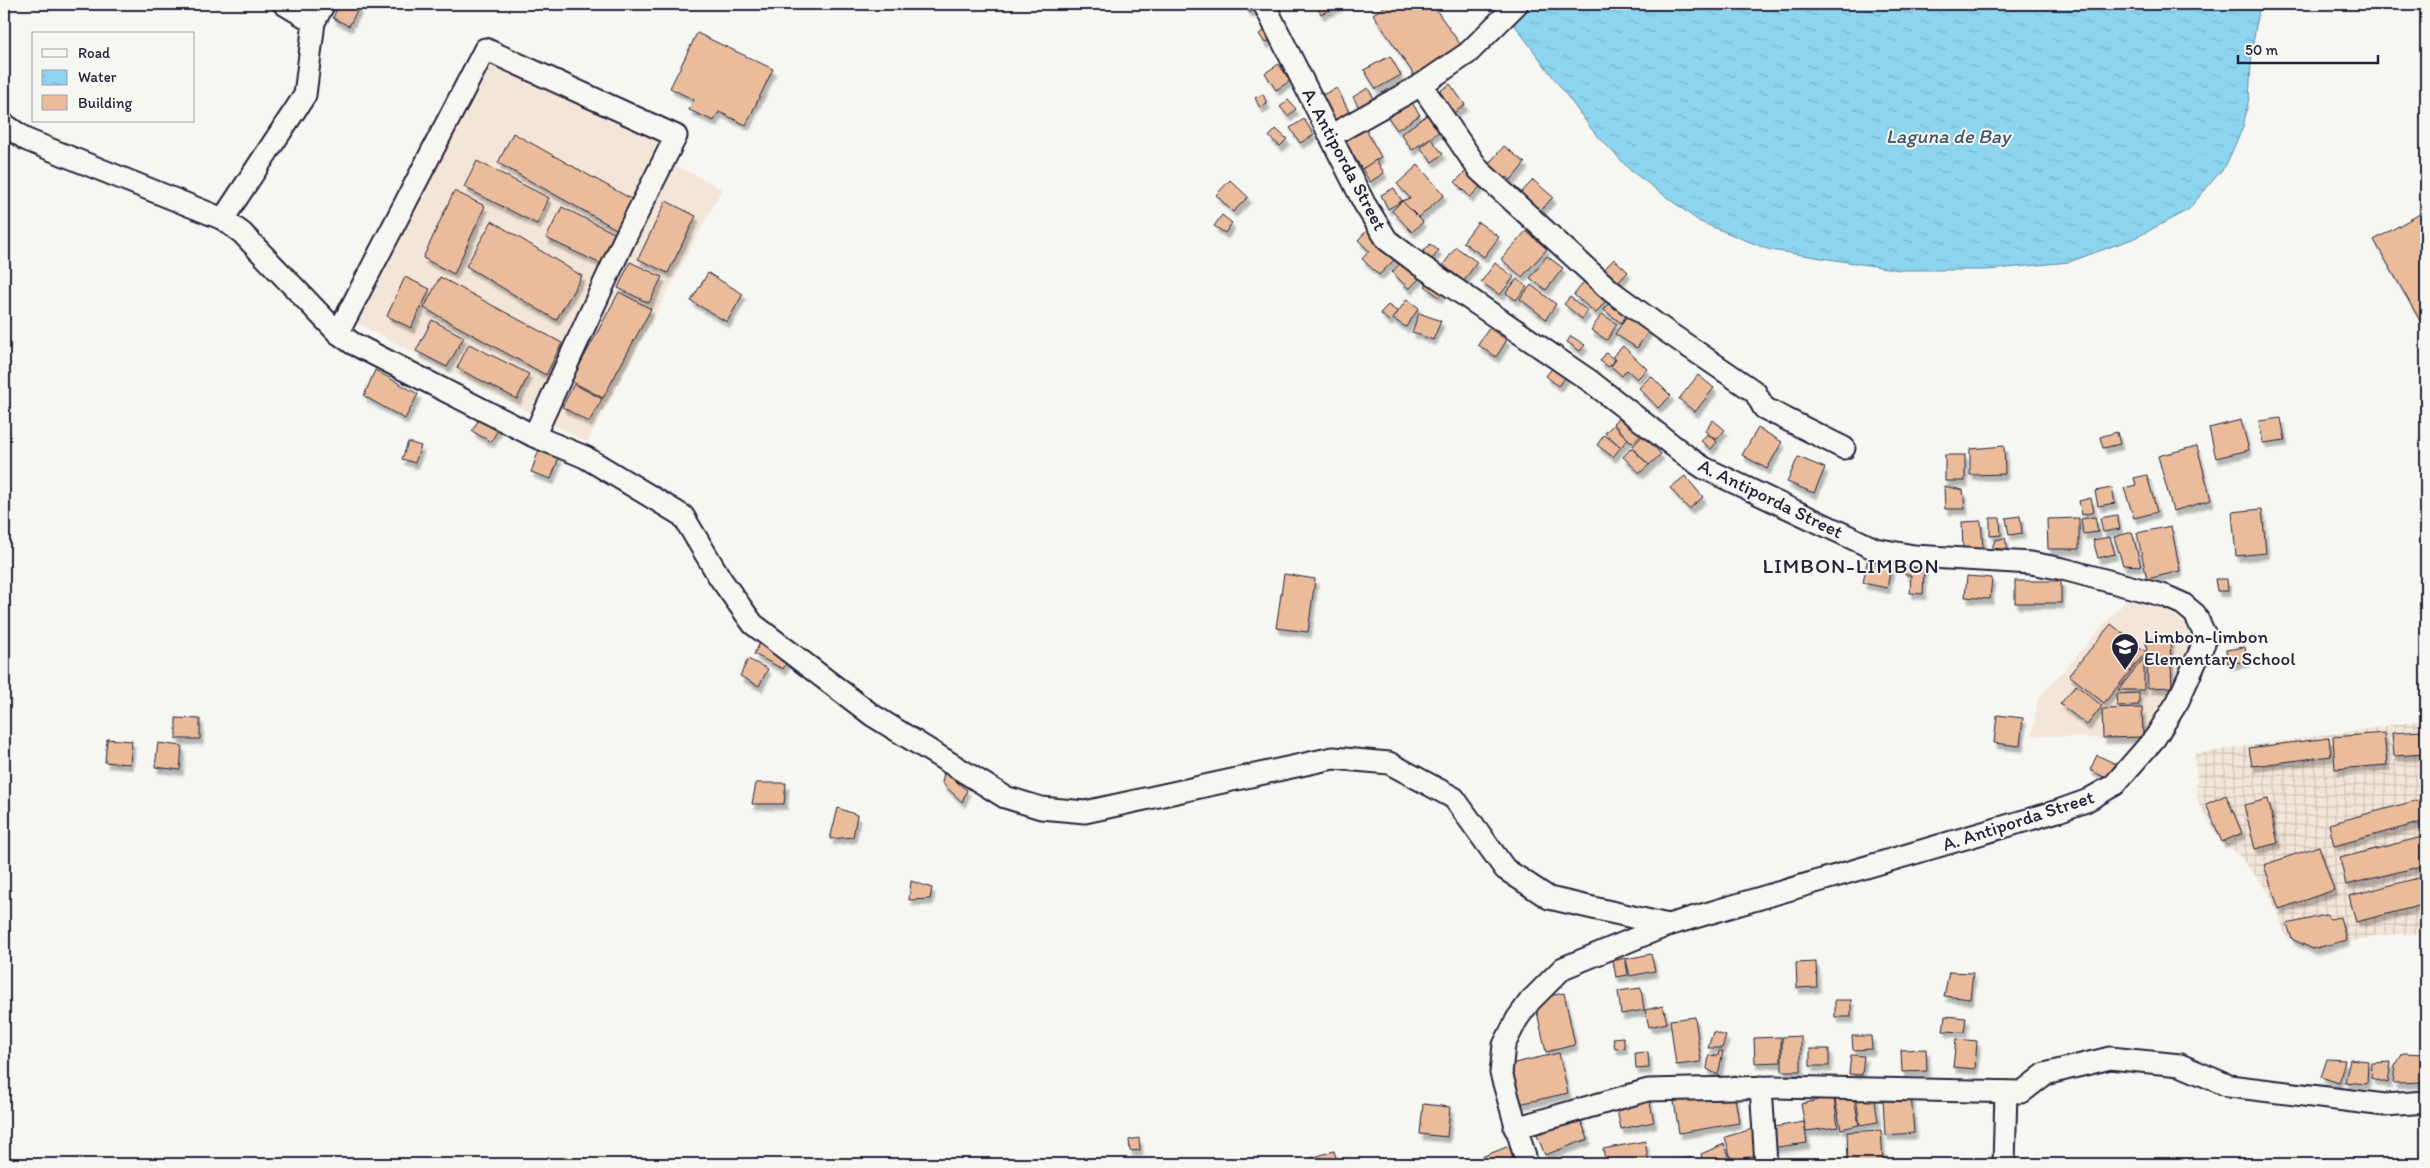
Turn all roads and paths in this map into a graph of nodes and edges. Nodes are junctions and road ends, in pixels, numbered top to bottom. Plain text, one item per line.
1 (284, 4) edge
2 (1264, 4) edge
3 (1517, 4) edge
4 (319, 13) edge
5 (1421, 85) junction
6 (4, 124) edge
7 (1332, 135) junction
8 (223, 219) junction
9 (338, 334) junction
10 (534, 436) junction
11 (1844, 448) dead end
12 (1668, 925) junction
13 (1760, 1087) junction
14 (2006, 1092) junction
15 (2426, 1102) edge
16 (1515, 1128) junction
17 (1527, 1164) edge
18 (1766, 1164) edge
19 (2004, 1164) edge

1 - 4 street
2 - 7 street, A. Antiporda Street
3 - 5 street
4 - 8 street
5 - 7 street
5 - 11 street
6 - 8 street
7 - 12 street, A. Antiporda Street
8 - 9 street
9 - 10 street
9 - 10 street
10 - 12 street
12 - 16 street, A. Antiporda Street
13 - 14 street
13 - 16 street
13 - 18 street
14 - 15 street
14 - 19 street
16 - 17 street, A. Antiporda Street

